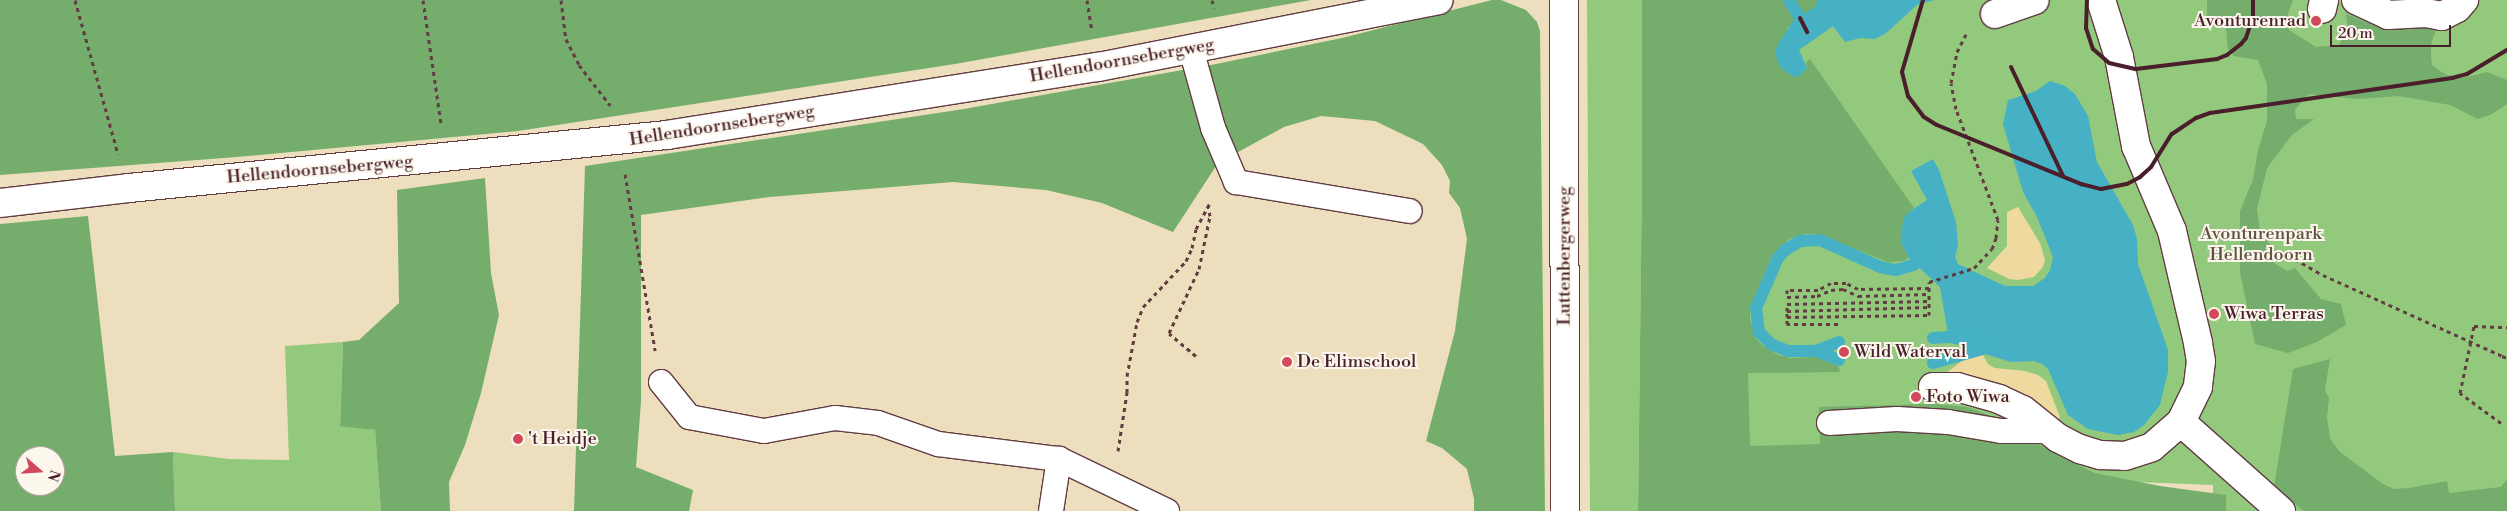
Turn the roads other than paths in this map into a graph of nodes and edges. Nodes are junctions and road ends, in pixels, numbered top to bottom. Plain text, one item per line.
1 (1438, 0) edge
2 (1564, 0) edge
3 (2036, 0) edge
4 (2101, 0) edge
5 (2356, 0) edge
6 (2455, 10) edge
7 (1995, 14) road end
8 (1191, 49) junction
9 (0, 203) edge
10 (1410, 211) dead end
11 (661, 382) road end
12 (1933, 386) dead end
13 (1982, 392) junction
14 (2181, 422) junction
15 (1830, 423) dead end
16 (1966, 424) junction
17 (2050, 431) junction
18 (1059, 459) junction
19 (1051, 511) edge
20 (1167, 511) edge
21 (1565, 511) edge
22 (2281, 511) edge

1 - 8 street, Hellendoornsebergweg
2 - 21 street, Luttenbergerweg
3 - 7 street
4 - 14 street
5 - 6 street
8 - 9 street, Hellendoornsebergweg
8 - 10 lane
11 - 18 lane
12 - 13 street
13 - 16 lane
13 - 17 street
14 - 17 street
14 - 22 street
15 - 16 lane
16 - 17 lane
18 - 19 lane
18 - 20 lane

